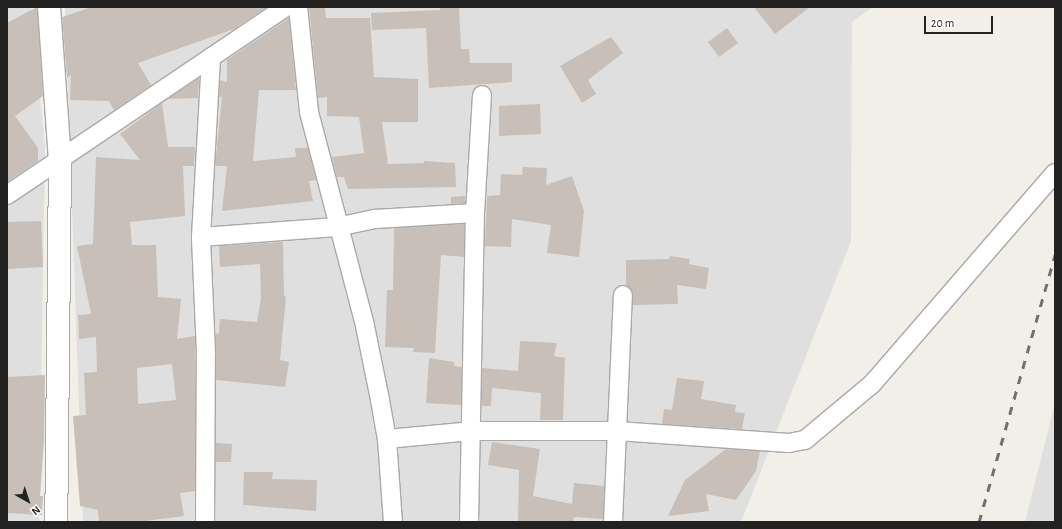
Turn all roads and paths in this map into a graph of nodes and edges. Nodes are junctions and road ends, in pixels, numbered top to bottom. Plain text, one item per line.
1 (49, 7) edge
2 (286, 7) edge
3 (298, 7) edge
4 (211, 58) junction
5 (482, 95) dead end
6 (60, 161) junction
7 (1055, 173) edge
8 (7, 195) edge
9 (475, 213) junction
10 (338, 227) junction
11 (201, 237) junction
12 (623, 295) dead end
13 (471, 431) junction
14 (617, 431) junction
15 (387, 439) junction
16 (56, 522) edge
17 (205, 522) edge
18 (393, 522) edge
19 (469, 522) edge
20 (613, 522) edge

1 - 6 street
2 - 4 street
3 - 10 street
4 - 6 street
4 - 11 street
5 - 9 street
6 - 8 street
6 - 16 street
7 - 14 street
9 - 10 street
9 - 13 street
10 - 11 street
10 - 15 street
11 - 17 street
12 - 14 street
13 - 14 street
13 - 15 street
13 - 19 street
14 - 20 street
15 - 18 street

